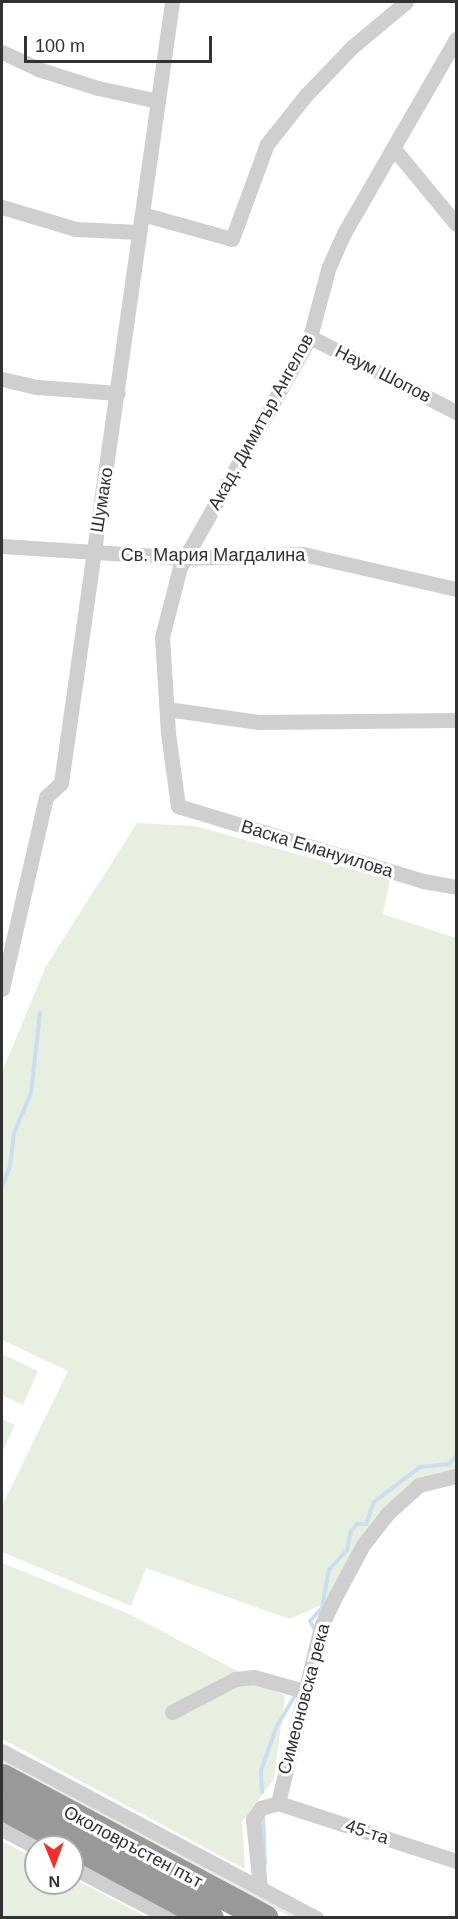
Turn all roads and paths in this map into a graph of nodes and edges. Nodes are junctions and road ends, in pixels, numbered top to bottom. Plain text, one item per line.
1 (172, 2) edge
2 (406, 2) edge
3 (456, 39) edge
4 (2, 52) edge
5 (158, 100) junction
6 (395, 150) junction
7 (2, 207) edge
8 (142, 214) junction
9 (456, 224) edge
10 (139, 232) junction
11 (310, 337) junction
12 (2, 378) edge
13 (118, 393) junction
14 (456, 412) edge
15 (2, 546) edge
16 (93, 554) junction
17 (186, 558) junction
18 (456, 589) edge
19 (166, 709) junction
20 (456, 720) edge
21 (178, 806) joint
22 (456, 887) edge
23 (2, 989) edge
24 (456, 1476) edge
25 (304, 1691) junction
26 (172, 1712) dead end
27 (2, 1751) edge
28 (2, 1777) edge
29 (278, 1803) junction
30 (2, 1806) edge
31 (2, 1829) edge
32 (24, 1841) edge
33 (456, 1861) edge
34 (84, 1873) edge
35 (260, 1887) junction
36 (170, 1917) edge
37 (210, 1917) edge
38 (265, 1917) edge
39 (316, 1917) edge

1 - 5 street, Шумако
2 - 8 street
3 - 6 street, Акад. Димитър Ангелов
4 - 5 street
5 - 8 street, Шумако
6 - 9 street
6 - 11 street, Акад. Димитър Ангелов
7 - 10 street
8 - 10 street, Шумако
10 - 13 street, Шумако
11 - 14 street, Наум Шопов
11 - 17 street, Акад. Димитър Ангелов
12 - 13 street
13 - 16 street, Шумако
15 - 16 street, Св. Мария Магдалина
16 - 17 street, Св. Мария Магдалина
16 - 23 street, Шумако
17 - 18 street, Св. Мария Магдалина
17 - 19 street, Акад. Димитър Ангелов
19 - 20 street
19 - 21 street, Акад. Димитър Ангелов
21 - 22 street, Васка Емануилова
24 - 25 street, Симеоновска река
25 - 26 street
25 - 29 street, Симеоновска река
27 - 35 street
28 - 38 highway, Околовръстен път
29 - 33 street, 45-та
29 - 35 street
30 - 37 highway, Околовръстен път
31 - 32 street
34 - 36 street
35 - 39 street

